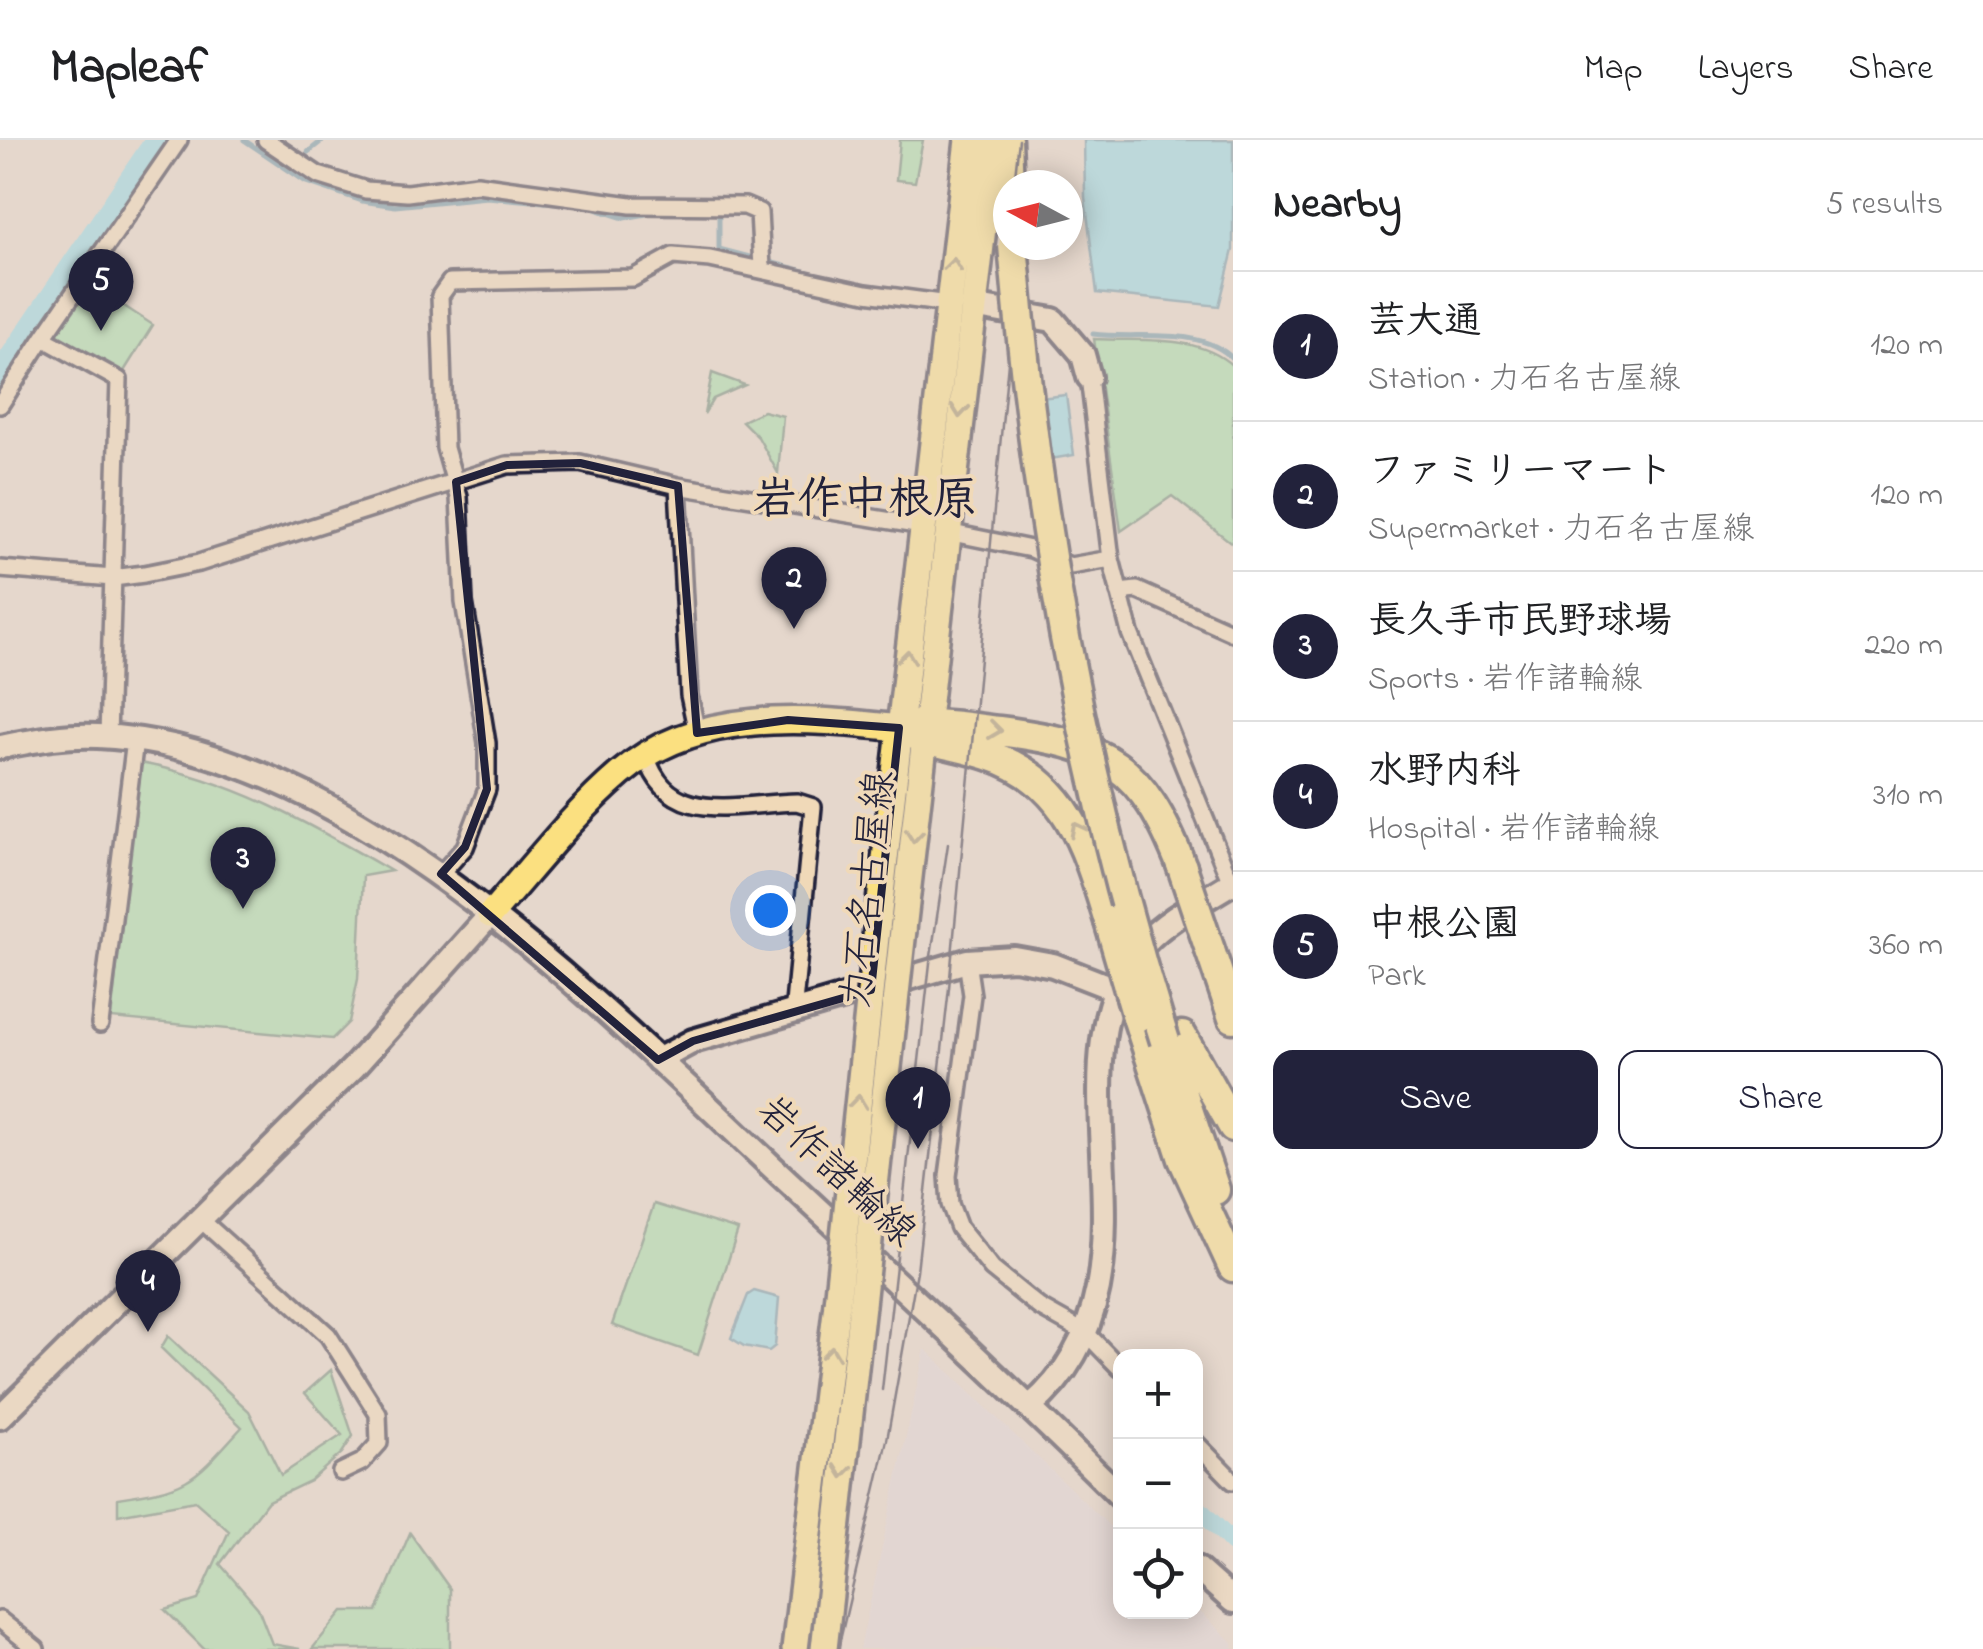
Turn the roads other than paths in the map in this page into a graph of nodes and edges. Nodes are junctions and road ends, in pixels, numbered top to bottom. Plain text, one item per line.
1 (179, 140) edge
2 (266, 140) edge
3 (968, 140) edge
4 (992, 140) edge
5 (1006, 140) edge
6 (1021, 140) edge
7 (1009, 170) edge
8 (1022, 170) edge
9 (1016, 260) edge
10 (1029, 260) edge
11 (762, 268) junction
12 (960, 305) junction
13 (42, 338) junction
14 (1089, 377) joint
15 (0, 405) edge
16 (456, 482) junction
17 (678, 486) junction
18 (935, 529) junction
19 (1111, 559) junction
20 (0, 568) edge
21 (113, 578) junction
22 (1119, 592) junction
23 (1233, 632) edge
24 (916, 730) junction
25 (697, 732) junction
26 (108, 736) junction
27 (135, 740) junction
28 (0, 747) edge
29 (646, 755) junction
30 (441, 874) junction
31 (1232, 884) edge
32 (490, 915) junction
33 (967, 961) junction
34 (1117, 990) junction
35 (793, 1014) junction
36 (1233, 1018) edge
37 (100, 1024) dead end
38 (1173, 1038) junction
39 (658, 1060) junction
40 (1233, 1126) edge
41 (200, 1219) junction
42 (1233, 1244) edge
43 (1233, 1267) edge
44 (849, 1304) junction
45 (1088, 1334) junction
46 (1113, 1361) edge
47 (837, 1406) junction
48 (1030, 1407) junction
49 (0, 1417) edge
50 (1203, 1450) edge
51 (341, 1472) dead end
52 (1233, 1481) edge
53 (1113, 1489) edge
54 (1203, 1574) edge
55 (1233, 1600) edge
56 (0, 1620) edge
57 (36, 1649) edge
58 (796, 1649) edge
59 (824, 1649) edge

1 - 13 street
2 - 11 street
12 -> 3 main road, 力石名古屋線
4 - 12 main road, 力石名古屋線
5 - 7 highway
6 - 8 highway
9 - 38 highway, bridge
10 - 38 highway
11 - 12 street
11 - 16 street
12 - 14 main road
12 - 18 main road, 力石名古屋線
13 - 15 street
13 - 21 street
14 - 19 street
16 - 17 street
16 - 21 street
16 - 30 street
17 - 18 street
17 - 25 street
18 - 19 street
18 - 24 main road, 力石名古屋線
19 - 22 street
20 - 21 street
21 - 26 street
22 - 23 street
22 - 31 street
24 - 25 main road, 力石名古屋線
24 -> 36 highway, bridge
43 -> 24 highway, bridge
24 -> 44 main road, 力石名古屋線, bridge
44 -> 24 main road, 力石名古屋線, bridge
25 - 29 main road, 力石名古屋線
26 - 27 main road, 岩作諸輪線
26 - 28 main road, 岩作諸輪線
27 - 30 main road, 岩作諸輪線
27 - 37 street
29 - 32 main road, 力石名古屋線
29 - 35 street
30 - 32 main road, 岩作諸輪線
31 - 34 main road
32 - 39 main road, 岩作諸輪線
32 - 41 main road
33 - 34 main road
33 - 35 main road
33 - 45 street
34 - 45 main road
35 - 39 main road
38 - 40 highway
38 - 42 highway
39 - 48 main road, 岩作諸輪線
41 - 49 main road
41 - 51 street
44 - 47 main road, 力石名古屋線
45 - 46 street
45 - 48 main road
47 - 58 main road, 力石名古屋線
47 -> 59 main road, 力石名古屋線
48 - 53 main road, 岩作諸輪線
50 - 52 street
54 - 55 main road
56 - 57 street

